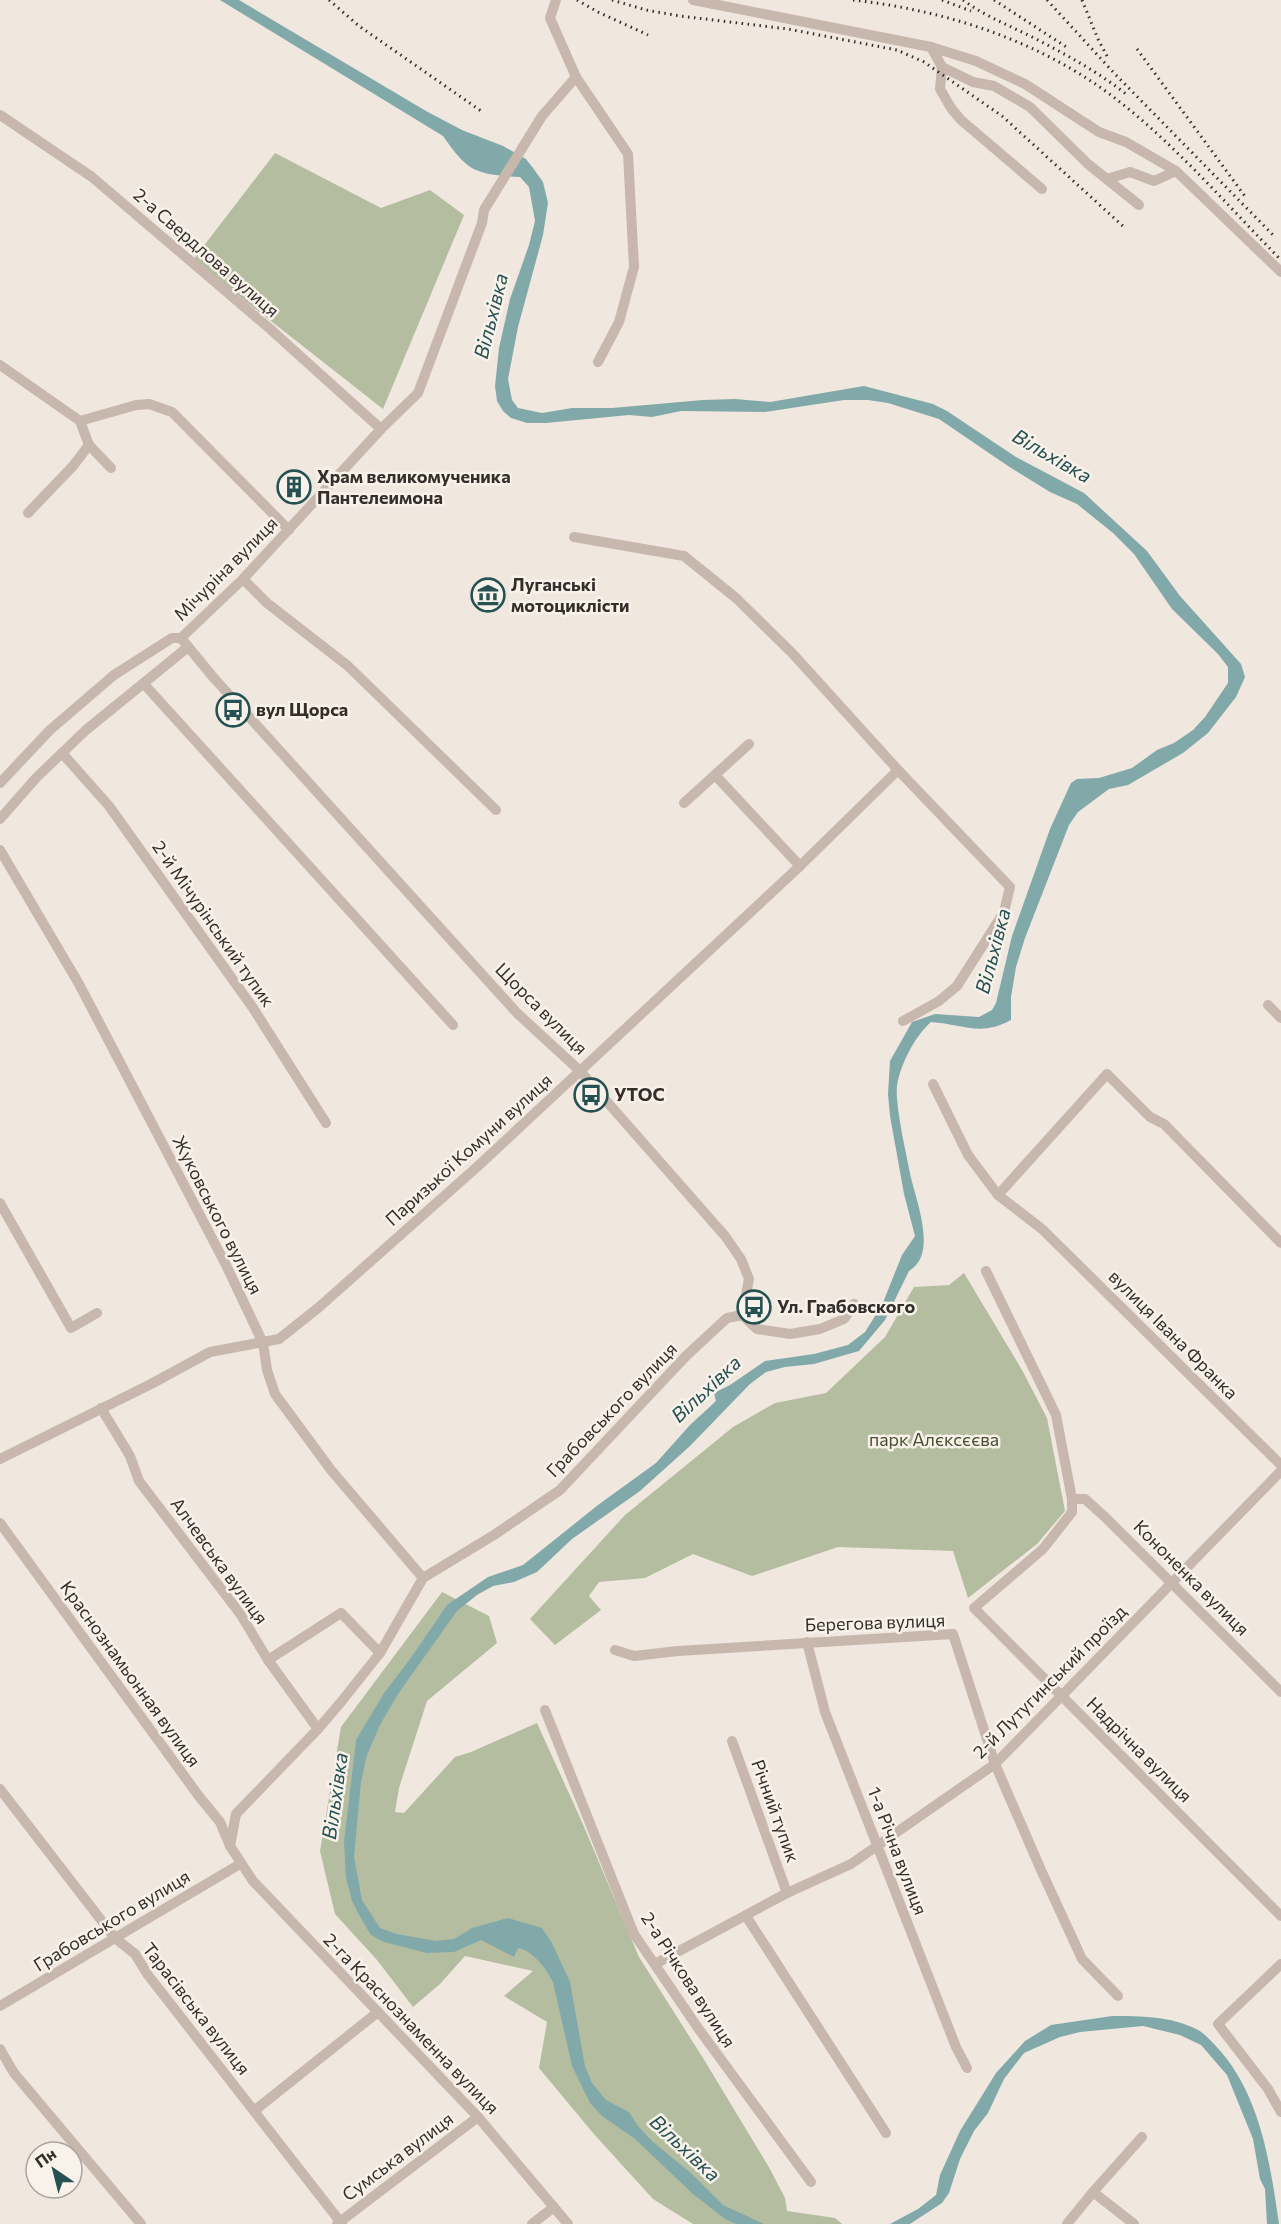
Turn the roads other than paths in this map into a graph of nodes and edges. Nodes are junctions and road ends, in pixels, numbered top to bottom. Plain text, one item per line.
1 (556, 0) edge
2 (693, 0) edge
3 (931, 48) junction
4 (942, 67) junction
5 (576, 77) junction
6 (0, 115) edge
7 (1176, 171) junction
8 (1107, 179) junction
9 (1042, 189) dead end
10 (1139, 205) dead end
11 (1281, 272) edge
12 (598, 362) dead end
13 (0, 364) edge
14 (80, 421) junction
15 (381, 429) junction
16 (89, 445) junction
17 (111, 468) dead end
18 (28, 513) dead end
19 (289, 530) junction
20 (574, 537) dead end
21 (243, 579) junction
22 (185, 643) junction
23 (144, 684) junction
24 (749, 744) dead end
25 (62, 753) junction
26 (898, 770) junction
27 (715, 775) junction
28 (0, 783) edge
29 (684, 803) dead end
30 (496, 810) dead end
31 (0, 819) edge
32 (0, 850) edge
33 (800, 866) junction
34 (1268, 1005) dead end
35 (1281, 1018) edge
36 (903, 1021) dead end
37 (453, 1025) dead end
38 (580, 1071) junction
39 (933, 1084) dead end
40 (326, 1123) dead end
41 (998, 1195) junction
42 (0, 1203) edge
43 (1281, 1243) edge
44 (986, 1271) dead end
45 (854, 1304) dead end
46 (97, 1313) dead end
47 (742, 1316) junction
48 (263, 1342) junction
49 (101, 1408) junction
50 (0, 1459) edge
51 (1281, 1465) edge
52 (1281, 1471) edge
53 (1072, 1500) junction
54 (0, 1523) edge
55 (423, 1578) junction
56 (1173, 1583) junction
57 (807, 1642) junction
58 (615, 1650) dead end
59 (380, 1653) junction
60 (268, 1660) junction
61 (1281, 1692) edge
62 (1062, 1696) junction
63 (545, 1710) dead end
64 (318, 1729) junction
65 (732, 1741) dead end
66 (995, 1764) junction
67 (0, 1789) edge
68 (876, 1845) junction
69 (230, 1846) junction
70 (240, 1864) junction
71 (787, 1893) junction
72 (746, 1916) junction
73 (1281, 1916) edge
74 (115, 1938) junction
75 (655, 1964) junction
76 (1281, 1964) edge
77 (1118, 1996) dead end
78 (0, 2006) edge
79 (378, 2012) junction
80 (0, 2049) edge
81 (967, 2068) dead end
82 (254, 2111) junction
83 (1281, 2112) edge
84 (478, 2117) junction
85 (886, 2133) dead end
86 (1142, 2137) dead end
87 (812, 2182) dead end
88 (1093, 2192) junction
89 (554, 2207) junction
90 (340, 2223) edge
91 (141, 2224) edge
92 (532, 2224) edge
93 (568, 2224) edge
94 (1067, 2224) edge
95 (1134, 2224) edge

1 - 5 street
2 - 3 street
3 - 4 street
3 - 7 street
4 - 8 street
4 - 9 street
5 - 12 street
5 - 15 street, Мічуріна вулиця
6 - 15 street, 2-а Свердлова вулиця
7 - 8 street
7 - 11 street
8 - 10 street
13 - 14 street
14 - 16 street
14 - 19 street
15 - 19 street, Мічуріна вулиця
16 - 17 street
16 - 18 street
19 - 21 street, Мічуріна вулиця
20 - 26 street
21 - 22 street, Мічуріна вулиця
21 - 30 street
22 - 23 street, Мічуріна вулиця
22 - 28 street, Мічуріна вулиця
22 - 38 street, Щорса вулиця
23 - 25 street, Мічуріна вулиця
23 - 37 street
24 - 27 street
25 - 31 street, Мічуріна вулиця
25 - 40 street, 2-й Мічурінський тупик
26 - 33 street, Паризької Комуни вулиця
26 - 36 street
27 - 29 street
27 - 33 street
32 - 48 street, Жуковського вулиця
33 - 38 street, Паризької Комуни вулиця
34 - 35 street
38 - 47 street, Щорса вулиця
38 - 48 street, Паризької Комуни вулиця
39 - 41 street, вулиця Івана Франка
41 - 43 street
41 - 51 street, вулиця Івана Франка
42 - 46 street
44 - 53 street
45 - 47 street
47 - 55 street, Грабовського вулиця
48 - 49 street, Паризької Комуни вулиця
48 - 55 street, Жуковського вулиця
49 - 50 street, Паризької Комуни вулиця
49 - 60 street, Алчевська вулиця
52 - 56 street, 2-й Лутугинський проїзд
53 - 56 street, Кононенка вулиця
53 - 62 street, Надрічна вулиця
54 - 69 street, Краснознамьонная вулиця
55 - 59 street, Грабовського вулиця
56 - 61 street, Кононенка вулиця
56 - 62 street, 2-й Лутугинський проїзд
57 - 58 street, Берегова вулиця
57 - 66 street, Берегова вулиця
57 - 68 street, 1-а Річна вулиця
59 - 60 street
59 - 64 street, Грабовського вулиця
60 - 64 street, Алчевська вулиця
62 - 66 street, 2-й Лутугинський проїзд
62 - 73 street, Надрічна вулиця
63 - 75 street, 2-а Річкова вулиця
64 - 69 street, Грабовського вулиця
65 - 71 street, Річний тупик
66 - 68 street, 2-й Лутугинський проїзд
66 - 77 street, Берегова вулиця
67 - 74 street, Тарасівська вулиця
68 - 71 street, 2-й Лутугинський проїзд
68 - 81 street, 1-а Річна вулиця
69 - 70 street, 2-га Краснознаменна вулиця
70 - 74 street, Грабовського вулиця
70 - 79 street, 2-га Краснознаменна вулиця
71 - 72 street, 2-й Лутугинський проїзд
72 - 75 street, 2-й Лутугинський проїзд
72 - 85 street
74 - 78 street, Грабовського вулиця
74 - 82 street, Тарасівська вулиця
75 - 87 street, 2-а Річкова вулиця
76 - 83 street
79 - 82 street
79 - 84 street, 2-га Краснознаменна вулиця
80 - 91 street
82 - 90 street, Тарасівська вулиця
84 - 89 street, 2-га Краснознаменна вулиця
84 - 90 street, Сумська вулиця
86 - 88 street
88 - 94 street
88 - 95 street
89 - 92 street
89 - 93 street, 2-га Краснознаменна вулиця

